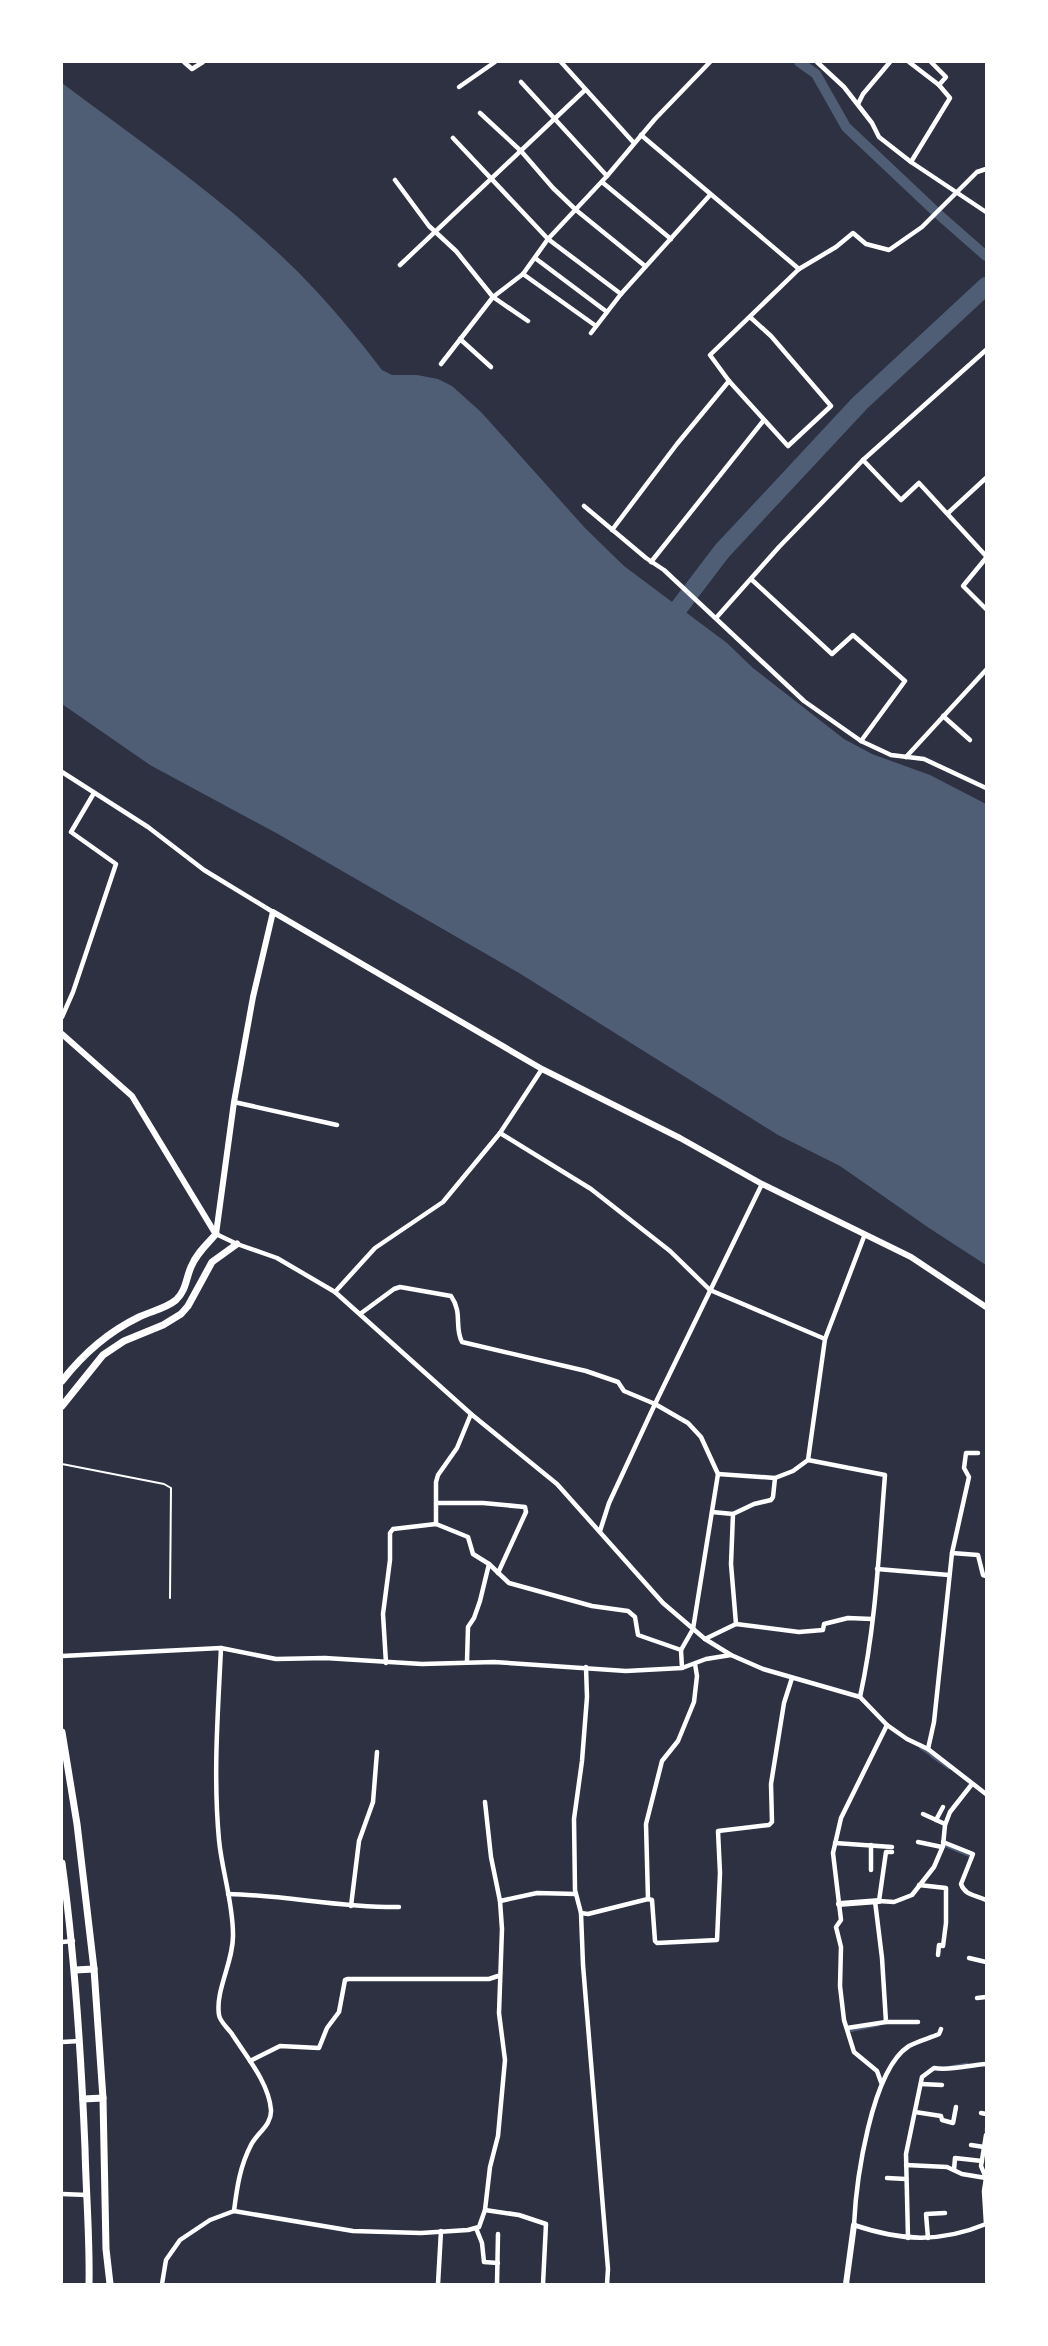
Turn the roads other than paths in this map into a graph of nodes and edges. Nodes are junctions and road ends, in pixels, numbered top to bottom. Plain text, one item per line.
1 (184, 62) edge
2 (203, 62) edge
3 (495, 62) edge
4 (561, 62) edge
5 (710, 62) edge
6 (817, 62) edge
7 (890, 62) edge
8 (909, 62) edge
9 (931, 62) edge
10 (521, 82) dead end
11 (939, 85) junction
12 (459, 87) dead end
13 (585, 90) junction
14 (858, 104) junction
15 (480, 113) dead end
16 (555, 119) junction
17 (641, 135) junction
18 (453, 138) dead end
19 (634, 143) junction
20 (521, 151) junction
21 (911, 162) junction
22 (987, 169) edge
23 (607, 176) junction
24 (492, 179) junction
25 (394, 180) dead end
26 (602, 182) junction
27 (956, 191) junction
28 (711, 195) junction
29 (576, 210) junction
30 (987, 212) edge
31 (436, 233) junction
32 (548, 239) junction
33 (671, 239) junction
34 (535, 258) junction
35 (400, 265) dead end
36 (645, 266) junction
37 (799, 269) junction
38 (524, 274) junction
39 (621, 294) junction
40 (493, 297) junction
41 (607, 312) junction
42 (750, 317) junction
43 (528, 321) dead end
44 (596, 326) junction
45 (591, 333) dead end
46 (460, 339) junction
47 (987, 350) edge
48 (441, 364) dead end
49 (491, 367) dead end
50 (729, 381) junction
51 (764, 420) junction
52 (863, 460) junction
53 (987, 478) edge
54 (584, 506) dead end
55 (948, 513) junction
56 (612, 530) junction
57 (987, 557) edge
58 (651, 562) junction
59 (751, 579) junction
60 (987, 609) edge
61 (716, 618) junction
62 (987, 670) edge
63 (944, 716) junction
64 (970, 740) dead end
65 (861, 741) junction
66 (906, 757) junction
67 (62, 772) edge
68 (987, 788) edge
69 (94, 793) junction
70 (273, 912) junction
71 (62, 1017) edge
72 (62, 1034) edge
73 (542, 1069) junction
74 (234, 1102) junction
75 (337, 1125) dead end
76 (500, 1133) junction
77 (762, 1184) junction
78 (216, 1234) junction
79 (865, 1234) junction
80 (237, 1244) junction
81 (710, 1290) junction
82 (335, 1292) junction
83 (987, 1306) edge
84 (360, 1314) junction
85 (825, 1339) junction
86 (62, 1381) edge
87 (655, 1404) junction
88 (62, 1406) edge
89 (471, 1414) junction
90 (978, 1453) dead end
91 (808, 1460) junction
92 (62, 1464) edge
93 (718, 1474) junction
94 (775, 1478) junction
95 (436, 1503) junction
96 (712, 1512) junction
97 (733, 1514) junction
98 (436, 1524) junction
99 (600, 1531) junction
100 (952, 1553) junction
101 (489, 1564) junction
102 (877, 1569) junction
103 (498, 1573) junction
104 (949, 1575) junction
105 (987, 1576) edge
106 (170, 1598) dead end
107 (872, 1618) junction
108 (736, 1624) junction
109 (693, 1629) junction
110 (705, 1639) junction
111 (221, 1648) junction
112 (681, 1650) junction
113 (731, 1655) junction
114 (62, 1656) edge
115 (467, 1661) junction
116 (386, 1663) junction
117 (695, 1664) junction
118 (586, 1667) junction
119 (682, 1668) junction
120 (792, 1678) junction
121 (860, 1697) junction
122 (887, 1725) junction
123 (62, 1732) edge
124 (928, 1749) junction
125 (377, 1752) dead end
126 (972, 1784) junction
127 (987, 1794) edge
128 (485, 1803) dead end
129 (943, 1807) dead end
130 (924, 1814) dead end
131 (936, 1820) junction
132 (945, 1824) junction
133 (918, 1842) dead end
134 (836, 1843) junction
135 (871, 1845) junction
136 (943, 1845) junction
137 (62, 1863) edge
138 (871, 1870) dead end
139 (919, 1885) junction
140 (228, 1894) junction
141 (576, 1894) junction
142 (648, 1899) junction
143 (987, 1900) edge
144 (500, 1901) junction
145 (877, 1901) junction
146 (839, 1904) junction
147 (351, 1906) junction
148 (399, 1907) dead end
149 (581, 1913) junction
150 (73, 1941) junction
151 (62, 1942) edge
152 (938, 1955) dead end
153 (969, 1959) dead end
154 (986, 1961) edge
155 (94, 1969) junction
156 (75, 1970) junction
157 (498, 1976) junction
158 (987, 1997) edge
159 (977, 1998) dead end
160 (886, 2022) junction
161 (918, 2022) dead end
162 (847, 2028) junction
163 (941, 2029) dead end
164 (81, 2041) junction
165 (62, 2042) edge
166 (250, 2061) junction
167 (987, 2064) edge
168 (881, 2082) junction
169 (921, 2084) junction
170 (942, 2085) dead end
171 (103, 2098) junction
172 (83, 2099) junction
173 (956, 2107) dead end
174 (915, 2112) junction
175 (987, 2135) edge
176 (971, 2145) dead end
177 (984, 2147) junction
178 (982, 2162) junction
179 (906, 2165) junction
180 (954, 2170) junction
181 (887, 2178) dead end
182 (986, 2178) edge
183 (906, 2179) junction
184 (62, 2194) edge
185 (87, 2195) junction
186 (486, 2210) junction
187 (234, 2211) junction
188 (945, 2213) dead end
189 (986, 2224) edge
190 (854, 2225) junction
191 (476, 2228) junction
192 (441, 2231) junction
193 (498, 2234) dead end
194 (908, 2238) junction
195 (928, 2238) junction
196 (498, 2262) junction
197 (89, 2284) edge
198 (110, 2284) edge
199 (162, 2284) edge
200 (438, 2284) edge
201 (497, 2284) edge
202 (543, 2284) edge
203 (607, 2284) edge
204 (846, 2284) edge

1 - 2 street
3 - 12 street
4 - 13 street
5 - 17 street
6 - 14 street
7 - 14 street
8 - 11 street
9 - 11 street
10 - 16 street
11 - 21 street
13 - 16 street
13 - 19 street
14 - 21 street
15 - 20 street
16 - 20 street
16 - 23 street
17 - 19 street
17 - 28 street
18 - 24 street
19 - 23 street
20 - 24 street
20 - 29 street
21 - 27 street
22 - 27 street
23 - 26 street
24 - 31 street
24 - 32 street
25 - 31 street
26 - 29 street
26 - 33 street
27 - 30 street
27 - 37 street
28 - 33 street
28 - 37 street
29 - 32 street
29 - 36 street
31 - 35 street
31 - 40 street
32 - 34 street
32 - 39 street
33 - 36 street
34 - 38 street
34 - 41 street
36 - 39 street
37 - 42 street
38 - 40 street
38 - 44 street
39 - 41 street
40 - 43 street
40 - 46 street
41 - 44 street
42 - 50 street
42 - 51 street
44 - 45 street
46 - 48 street
46 - 49 street
47 - 52 street
50 - 51 street
50 - 56 street
51 - 58 street
52 - 55 street
52 - 59 street
53 - 55 street
54 - 56 street
55 - 57 street
56 - 58 street
57 - 60 street
58 - 61 street
59 - 61 street
59 - 65 street
61 - 65 street
62 - 63 street
63 - 64 street
63 - 66 street
65 - 66 street
66 - 68 street
67 - 69 street
69 - 70 street
69 - 71 street
70 - 73 street
70 - 74 street
72 - 78 street
73 - 76 street
73 - 77 street
74 - 75 street
74 - 78 street
76 - 81 street
76 - 82 street
77 - 79 street
77 - 81 street
78 - 80 street
78 - 86 main road
79 - 83 street
79 - 85 street
80 - 82 street
80 - 88 main road
81 - 85 street
81 - 87 street
82 - 84 street
84 - 87 street
84 - 89 street
85 - 91 street
87 - 93 street
87 - 99 street
89 - 95 street
89 - 99 street
90 - 100 street
91 - 94 street
91 - 102 street
92 - 106 lane
93 - 94 street
93 - 96 street
94 - 97 street
95 - 98 street
95 - 103 street
96 - 97 street
96 - 109 street
97 - 108 street
98 - 101 street
98 - 116 street
99 - 109 street
100 - 104 street
100 - 105 street
101 - 103 street
101 - 115 street
102 - 104 street
102 - 107 street
103 - 112 street
104 - 124 street
107 - 108 street
107 - 121 street
108 - 110 street
109 - 110 street
109 - 112 street
110 - 113 street
111 - 114 street
111 - 116 street
111 - 140 street
112 - 119 street
113 - 117 street
113 - 120 street
115 - 116 street
115 - 118 street
117 - 119 street
117 - 142 street
118 - 119 street
118 - 141 street
120 - 121 street
120 - 142 street
121 - 122 street
122 - 124 street
122 - 134 street
123 - 155 main road
124 - 126 street
125 - 147 street
126 - 127 street
126 - 132 street
128 - 144 street
129 - 131 street
130 - 131 street
131 - 132 street
132 - 136 street
133 - 136 street
134 - 135 street
134 - 146 street
135 - 138 street
135 - 145 street
136 - 139 street
136 - 143 street
137 - 150 main road
139 - 145 street
139 - 152 street
140 - 147 street
140 - 166 street
141 - 144 street
141 - 149 street
142 - 149 street
144 - 157 street
145 - 146 street
145 - 160 street
146 - 162 street
147 - 148 street
149 - 203 street
150 - 151 street
150 - 156 main road
153 - 154 street
155 - 156 main road
155 - 171 main road
156 - 164 main road
157 - 166 street
157 - 186 street
158 - 159 street
160 - 161 street
160 - 162 street
162 - 168 street
163 - 168 street
164 - 165 street
164 - 172 main road
166 - 187 street
167 - 169 street
168 - 190 street
169 - 170 street
169 - 174 street
171 - 172 main road
171 - 198 main road
172 - 185 main road
173 - 174 street
174 - 179 street
175 - 177 street
176 - 177 street
177 - 178 street
178 - 180 street
178 - 182 street
179 - 180 street
179 - 183 street
180 - 182 street
181 - 183 street
182 - 189 street
183 - 194 street
184 - 185 street
185 - 197 main road
186 - 191 street
186 - 202 street
187 - 192 street
187 - 199 street
188 - 195 street
189 - 195 street
190 - 194 street
190 - 204 street
191 - 192 street
191 - 196 street
192 - 200 street
193 - 196 street
194 - 195 street
196 - 201 street

